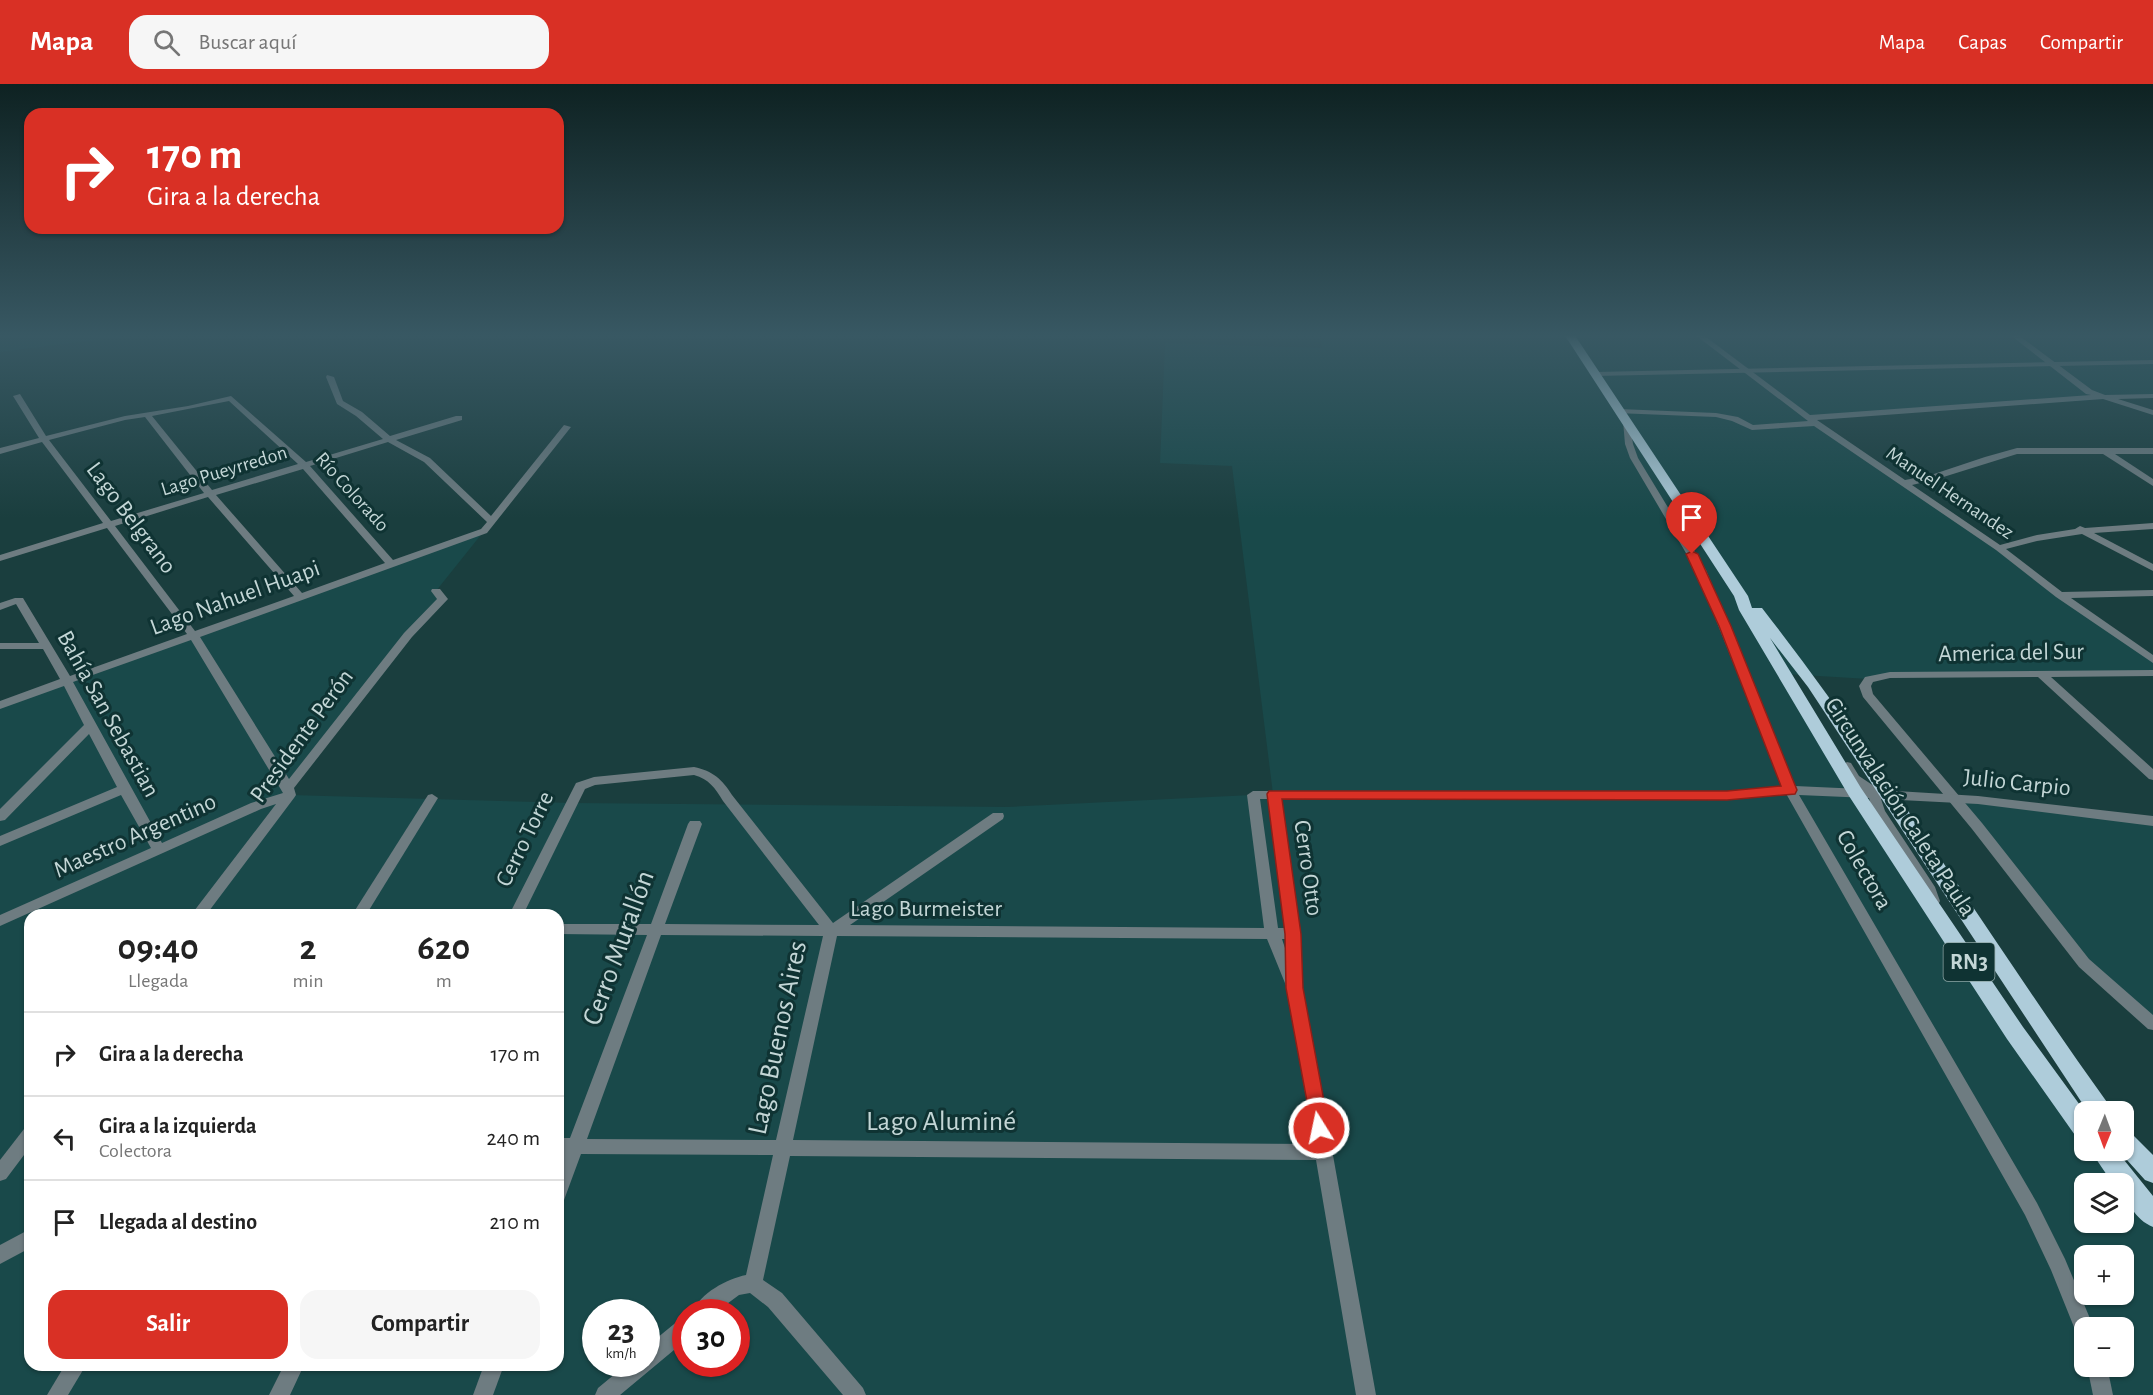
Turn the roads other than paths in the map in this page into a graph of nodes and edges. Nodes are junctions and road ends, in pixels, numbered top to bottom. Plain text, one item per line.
1 (337, 395) edge
2 (1609, 395) edge
3 (1779, 395) edge
4 (2097, 395) edge
5 (16, 396) dead end
6 (2153, 396) edge
7 (2100, 397) junction
8 (2153, 413) edge
9 (147, 415) junction
10 (1623, 417) junction
11 (459, 418) dead end
12 (1812, 421) junction
13 (567, 428) dead end
14 (44, 439) junction
15 (388, 439) junction
16 (2040, 450) junction
17 (0, 451) edge
18 (2105, 451) junction
19 (2153, 451) edge
20 (2115, 457) junction
21 (2153, 457) edge
22 (305, 465) junction
23 (1904, 483) junction
24 (2153, 483) edge
25 (210, 494) junction
26 (492, 521) junction
27 (110, 525) junction
28 (2153, 526) edge
29 (2084, 532) junction
30 (2153, 534) edge
31 (1999, 548) junction
32 (0, 558) edge
33 (391, 564) junction
34 (2153, 568) edge
35 (436, 591) dead end
36 (2153, 593) edge
37 (2060, 595) junction
38 (1741, 596) junction
39 (300, 597) junction
40 (0, 607) edge
41 (193, 635) junction
42 (0, 646) edge
43 (45, 646) junction
44 (2153, 660) edge
45 (2153, 673) edge
46 (2041, 674) junction
47 (67, 681) junction
48 (0, 705) edge
49 (90, 726) junction
50 (2153, 776) edge
51 (716, 779) joint
52 (123, 789) junction
53 (1790, 790) junction
54 (289, 792) junction
55 (1274, 794) junction
56 (1871, 794) junction
57 (432, 798) dead end
58 (1953, 798) junction
59 (998, 816) dead end
60 (0, 817) edge
61 (2153, 821) edge
62 (695, 824) dead end
63 (0, 841) edge
64 (159, 850) junction
65 (27, 909) edge
66 (202, 909) edge
67 (363, 909) edge
68 (519, 909) edge
69 (24, 910) edge
70 (0, 921) edge
71 (564, 929) edge
72 (656, 930) junction
73 (831, 931) junction
74 (1272, 934) junction
75 (1293, 934) junction
76 (1294, 988) junction
77 (2153, 1024) edge
78 (2093, 1101) edge
79 (2074, 1116) edge
80 (24, 1142) edge
81 (564, 1146) edge
82 (576, 1146) junction
83 (783, 1147) junction
84 (1323, 1152) junction
85 (2134, 1152) edge
86 (2110, 1161) edge
87 (2153, 1172) edge
88 (0, 1173) edge
89 (564, 1178) edge
90 (2153, 1215) edge
91 (24, 1241) edge
92 (0, 1255) edge
93 (753, 1284) junction
94 (717, 1299) edge
95 (2080, 1317) edge
96 (672, 1339) edge
97 (660, 1348) edge
98 (72, 1371) edge
99 (291, 1371) edge
100 (492, 1371) edge
101 (626, 1377) edge
102 (2099, 1377) edge
103 (57, 1395) edge
104 (279, 1395) edge
105 (483, 1395) edge
106 (605, 1395) edge
107 (856, 1395) edge
108 (1366, 1395) edge
109 (2103, 1395) edge

1 - 15 street
2 - 10 highway, Circunvalación Caleta Paula / RN3
3 - 12 street, Manuel Hernandez
4 - 7 street
5 - 14 street, Lago Belgrano
6 - 7 street
7 - 8 street
7 - 12 street
9 - 14 street
9 - 22 street, Río Colorado
9 - 25 street
10 - 12 street
10 - 38 highway, Circunvalación Caleta Paula / RN3
10 - 53 street, Colectora
11 - 15 street, Lago Pueyrredon
12 - 23 street, Manuel Hernandez
13 - 26 street
14 - 17 street
14 - 27 street, Lago Belgrano
15 - 22 street, Lago Pueyrredon
15 - 26 street
16 - 18 street
16 - 20 street
16 - 23 street
18 - 19 street
18 - 20 street
20 - 21 street
20 - 24 street
22 - 25 street, Lago Pueyrredon
22 - 33 street, Río Colorado
23 - 31 street, Manuel Hernandez
25 - 27 street, Lago Pueyrredon
25 - 39 street
26 - 33 street, Lago Nahuel Huapi
27 - 32 street, Lago Pueyrredon
27 - 41 street, Lago Belgrano
28 - 29 street
29 - 30 street
29 - 31 street
29 - 34 street
31 - 37 street, Manuel Hernandez
33 - 39 street, Lago Nahuel Huapi
35 - 54 street, Presidente Perón
36 - 37 street
37 - 44 street, Manuel Hernandez
38 - 56 highway, Circunvalación Caleta Paula / RN3
38 - 56 highway, Circunvalación Caleta Paula / RN3
39 - 41 street, Lago Nahuel Huapi
40 - 43 street, Bahía San Sebastian
41 - 47 street, Lago Nahuel Huapi
41 - 54 street, Lago Belgrano
42 - 43 street
43 - 47 street, Bahía San Sebastian
45 - 46 street, America del Sur
46 - 50 street
46 - 58 street, America del Sur
47 - 48 street, Lago Nahuel Huapi
47 - 49 street, Bahía San Sebastian
49 - 52 street, Bahía San Sebastian
49 - 60 street
51 - 68 street, Cerro Torre
51 - 73 street, Lago Buenos Aires
52 - 63 street
52 - 64 street, Bahía San Sebastian
53 - 55 street, Julio Carpio
53 - 56 street, Julio Carpio
53 - 95 street, Colectora
54 - 64 street, Maestro Argentino
54 - 66 street, Presidente Perón
55 - 74 street, Cerro Otto
55 - 75 street, Cerro Otto
56 - 58 street, Julio Carpio
56 - 78 highway, Circunvalación Caleta Paula / RN3
56 - 79 highway, Circunvalación Caleta Paula / RN3
57 - 67 street
58 - 61 street, Julio Carpio
58 - 77 street
59 - 73 street
62 - 72 street, Cerro Murallón
64 - 65 street, Maestro Argentino
69 - 70 street, Maestro Argentino
71 - 72 street, Lago Burmeister
72 - 73 street, Lago Burmeister
72 - 82 street, Cerro Murallón
73 - 74 street, Lago Burmeister
73 - 83 street, Lago Buenos Aires
74 - 75 street, Lago Burmeister
74 - 76 street, Cerro Otto
75 - 76 street, Cerro Otto
76 - 84 street, Cerro Otto
80 - 88 street
81 - 82 street, Lago Aluminé
82 - 83 street, Lago Aluminé
82 - 89 street, Cerro Murallón
83 - 84 street, Lago Aluminé
83 - 93 street, Lago Buenos Aires
84 - 108 street, Cerro Otto
85 - 87 highway
86 - 90 highway
91 - 92 street
93 - 94 street
93 - 107 street
96 - 97 street
98 - 103 street
99 - 104 street
100 - 105 street
101 - 106 street
102 - 109 street

